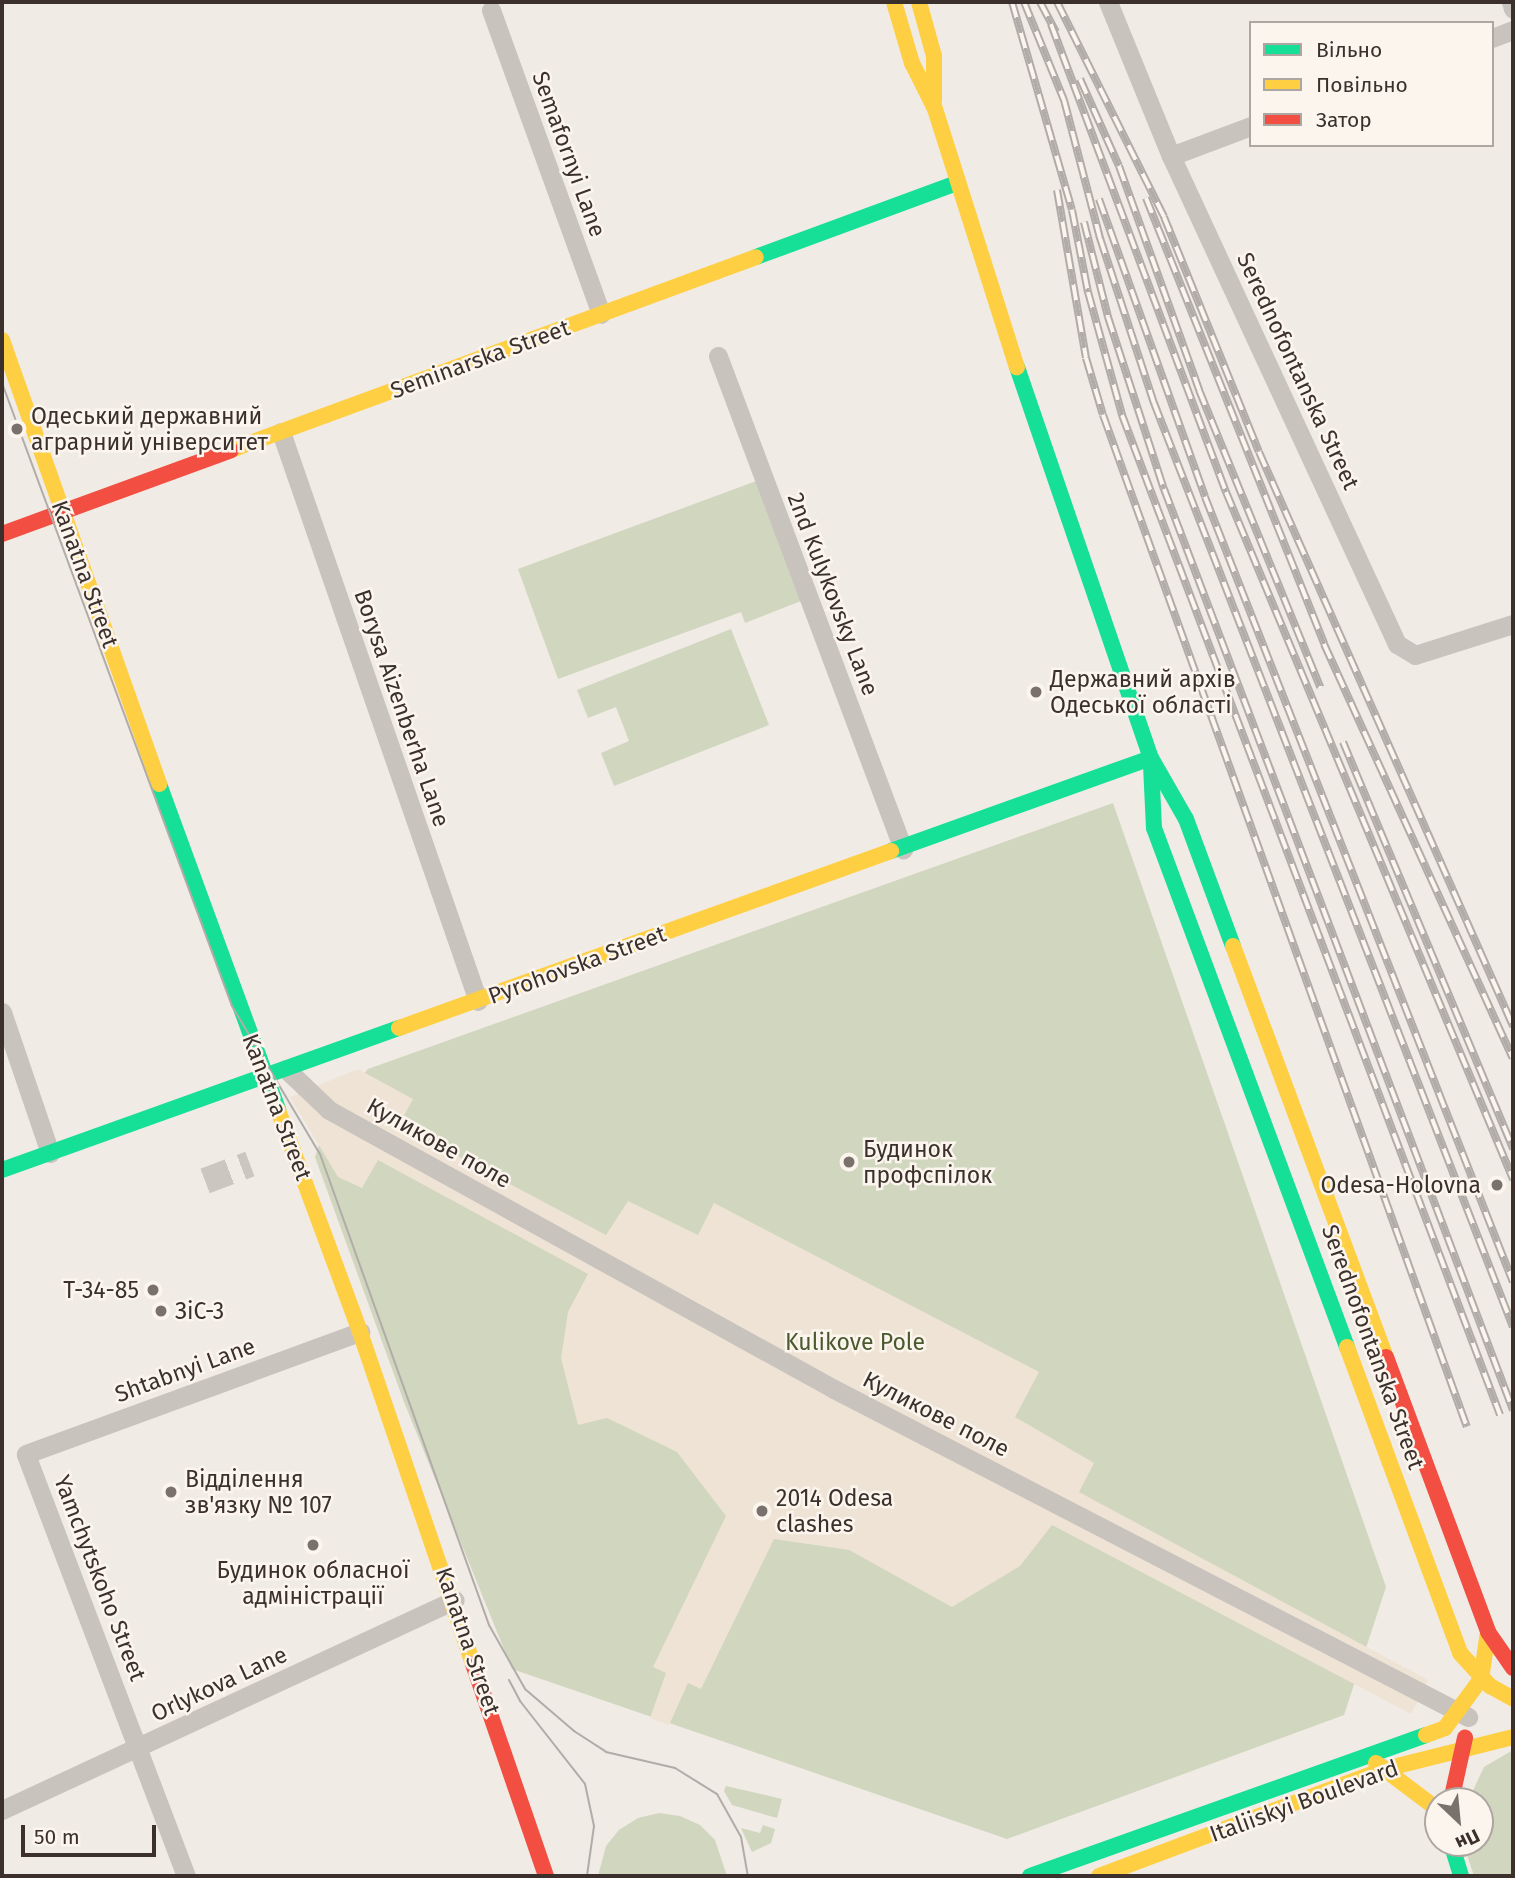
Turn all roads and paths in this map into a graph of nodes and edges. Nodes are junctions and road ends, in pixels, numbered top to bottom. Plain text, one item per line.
1 (894, 2) edge
2 (919, 2) edge
3 (1108, 2) edge
4 (1511, 2) edge
5 (1513, 9) edge
6 (491, 10) dead end
7 (1513, 30) edge
8 (1494, 37) edge
9 (934, 108) junction
10 (1249, 128) edge
11 (1171, 156) junction
12 (957, 183) junction
13 (601, 314) junction
14 (2, 340) edge
15 (718, 356) dead end
16 (281, 432) junction
17 (62, 512) junction
18 (2, 534) edge
19 (1513, 624) edge
20 (1151, 758) junction
21 (904, 849) junction
22 (478, 1001) junction
23 (2, 1012) edge
24 (286, 1069) junction
25 (265, 1075) junction
26 (50, 1153) junction
27 (2, 1170) edge
28 (360, 1332) junction
29 (26, 1454) joint
30 (455, 1600) junction
31 (1488, 1632) junction
32 (1460, 1653) junction
33 (1513, 1668) edge
34 (1481, 1679) junction
35 (1513, 1699) edge
36 (1465, 1711) junction
37 (1513, 1737) edge
38 (139, 1748) junction
39 (1462, 1751) junction
40 (1365, 1755) junction
41 (1385, 1769) junction
42 (1454, 1787) edge
43 (1424, 1799) edge
44 (2, 1810) edge
45 (1455, 1857) edge
46 (186, 1876) edge
47 (546, 1876) edge
48 (1030, 1876) edge
49 (1099, 1876) edge
50 (1461, 1876) edge

1 - 9 main road, Serednofontanska Street
2 - 9 main road, Serednofontanska Street
3 - 11 street, Serednofontanska Street
4 - 5 street
6 - 13 street, Semafornyi Lane
7 - 8 street
9 - 12 main road, Serednofontanska Street
10 - 11 street
11 - 19 street, Serednofontanska Street
12 - 13 main road, Seminarska Street
12 - 20 main road, Serednofontanska Street
13 - 16 main road, Seminarska Street
14 - 17 main road, Kanatna Street
15 - 21 street, 2nd Kulykovsky Lane
16 - 17 main road, Seminarska Street
16 - 22 street, Borysa Aizenberha Lane
17 - 18 main road, Seminarska Street
17 - 25 main road, Kanatna Street
20 - 21 main road, Pyrohovska Street
20 - 31 main road, Serednofontanska Street
20 - 32 main road, Serednofontanska Street
21 - 22 main road, Pyrohovska Street
22 - 24 main road, Pyrohovska Street
23 - 26 street
24 - 25 main road, Pyrohovska Street
24 - 36 street, Куликове поле
25 - 26 main road, Pyrohovska Street
25 - 28 main road, Kanatna Street
26 - 27 main road, Pyrohovska Street
28 - 29 street, Shtabnyi Lane
28 - 30 main road, Kanatna Street
29 - 38 street, Yamchytskoho Street
30 - 38 street, Orlykova Lane
30 - 47 main road, Kanatna Street
31 - 33 main road
31 - 34 main road
32 - 34 main road
32 - 36 main road, Serednofontanska Street
34 - 35 main road
34 - 36 main road
36 - 39 main road
36 - 40 main road, Italiiskyi Boulevard
37 - 39 main road, Italiiskyi Boulevard
38 - 44 street, Orlykova Lane
38 - 46 street, Yamchytskoho Street
39 - 41 main road, Italiiskyi Boulevard
39 - 42 main road
40 - 41 main road
40 - 48 main road, Italiiskyi Boulevard
41 - 43 main road
41 - 49 main road, Italiiskyi Boulevard
45 - 50 main road

